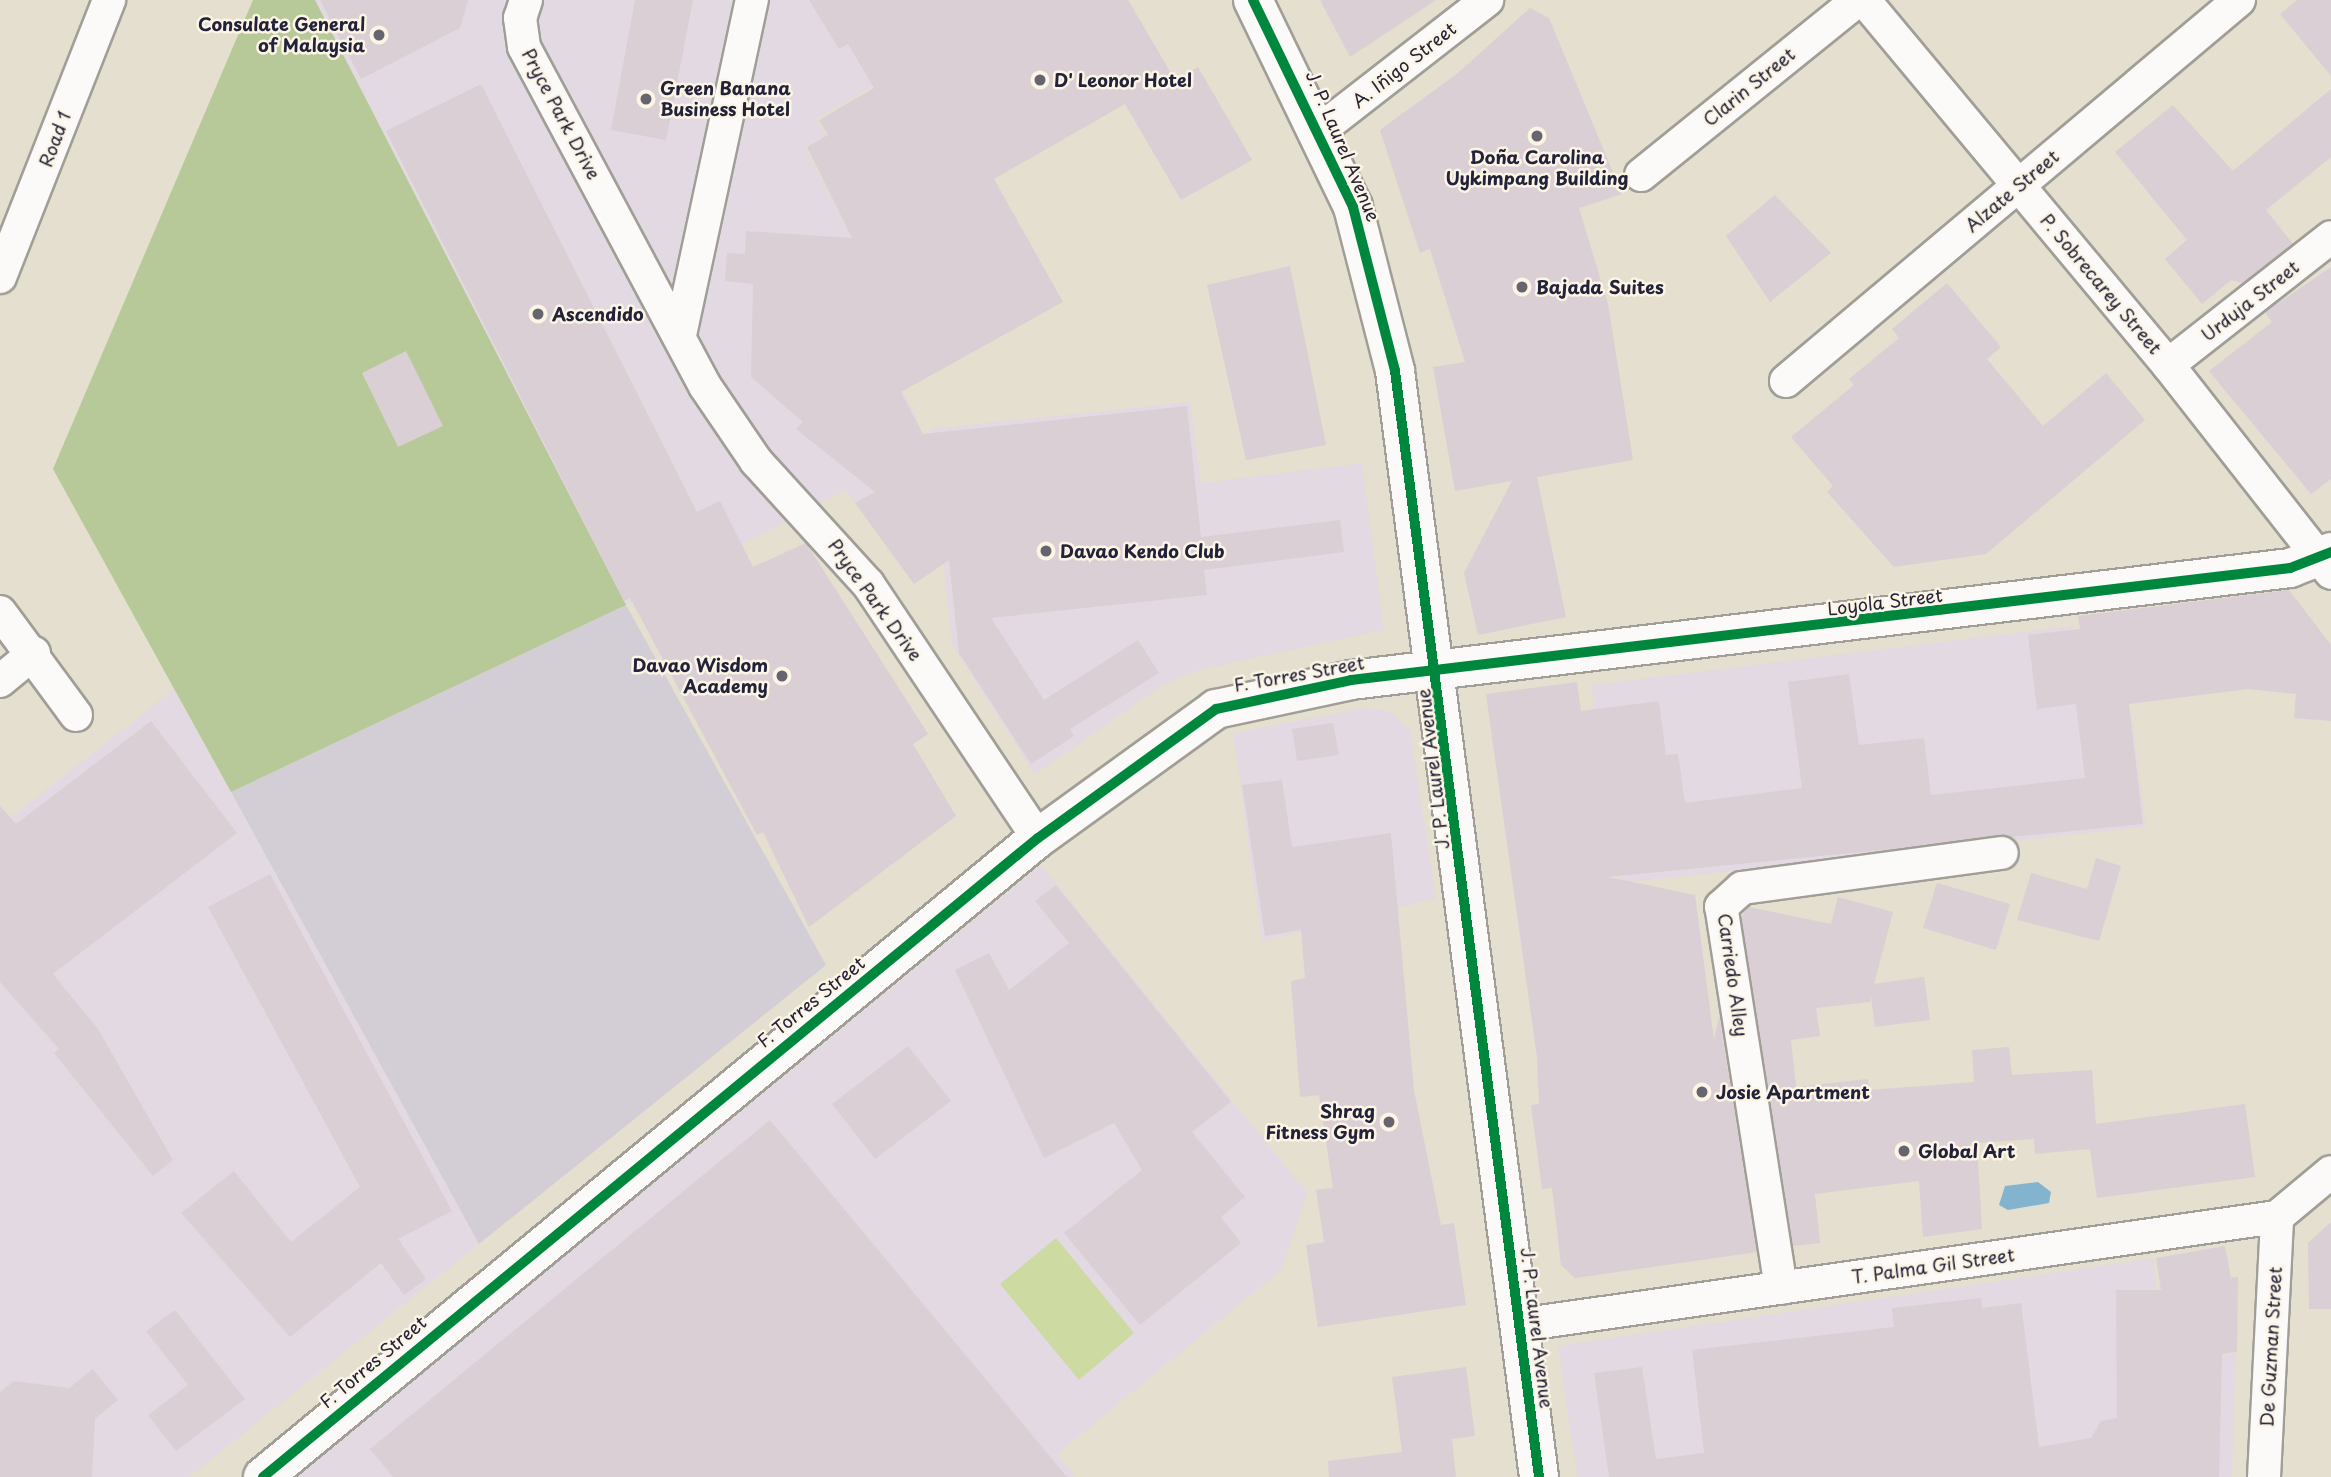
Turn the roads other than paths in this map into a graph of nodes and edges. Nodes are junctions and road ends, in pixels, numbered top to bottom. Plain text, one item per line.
1 (108, 0) edge
2 (526, 0) edge
3 (752, 0) edge
4 (1253, 0) edge
5 (1487, 0) edge
6 (1858, 0) edge
7 (1864, 0) edge
8 (2239, 0) edge
9 (1320, 130) junction
10 (1641, 175) dead end
11 (2019, 185) junction
12 (2331, 237) edge
13 (0, 277) edge
14 (680, 335) junction
15 (2168, 365) junction
16 (1786, 381) dead end
17 (2328, 562) edge
18 (0, 612) edge
19 (34, 653) junction
20 (1438, 671) junction
21 (0, 681) edge
22 (76, 715) dead end
23 (1038, 838) junction
24 (2002, 853) dead end
25 (2331, 1172) edge
26 (2277, 1217) junction
27 (1781, 1288) junction
28 (1519, 1325) junction
29 (263, 1477) edge
30 (1539, 1477) edge
31 (2264, 1477) edge

1 - 13 street, Road 1
2 - 14 street, Pryce Park Drive
3 - 14 street
4 - 9 main road, J. P. Laurel Avenue
5 - 9 street, A. Iñigo Street
6 - 10 street, Clarin Street
7 - 11 street, P. Sobrecarey Street
8 - 11 street, Alzate Street
9 - 20 main road, J. P. Laurel Avenue
11 - 15 street, P. Sobrecarey Street
11 - 16 street, Alzate Street
12 - 15 street, Urduja Street
14 - 23 street, Pryce Park Drive
15 - 17 street, P. Sobrecarey Street
17 - 20 main road, Loyola Street
18 - 19 street
19 - 21 street
19 - 22 street
20 - 23 main road, F. Torres Street
20 - 28 main road, J. P. Laurel Avenue
23 - 29 main road, F. Torres Street
24 - 27 street, Carriedo Alley
25 - 26 street
26 - 27 street, T. Palma Gil Street
26 - 31 street, De Guzman Street
27 - 28 street, T. Palma Gil Street
28 - 30 main road, J. P. Laurel Avenue

